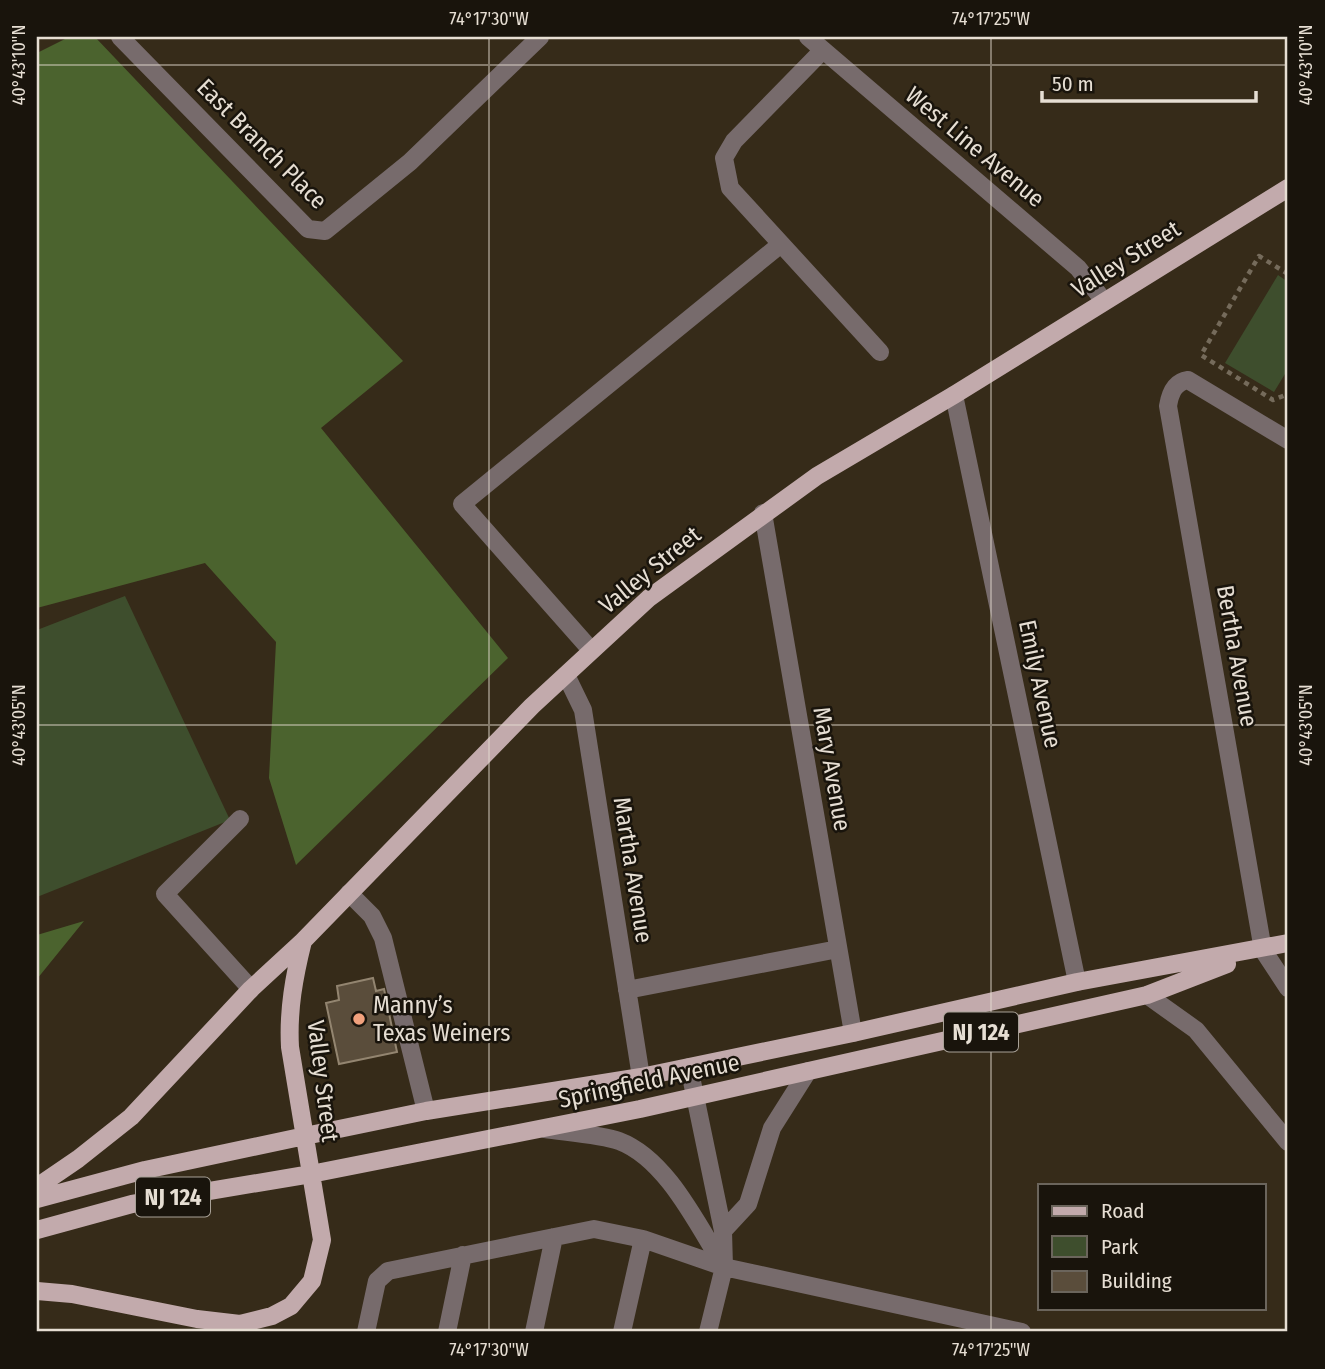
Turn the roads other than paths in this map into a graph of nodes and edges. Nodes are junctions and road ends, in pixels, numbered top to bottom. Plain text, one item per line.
1 (120, 37) edge
2 (540, 37) edge
3 (808, 37) edge
4 (823, 50) junction
5 (1288, 188) edge
6 (782, 244) junction
7 (1104, 301) junction
8 (880, 352) dead end
9 (954, 395) junction
10 (1288, 440) edge
11 (763, 513) junction
12 (591, 650) junction
13 (566, 675) junction
14 (240, 819) dead end
15 (349, 892) junction
16 (303, 941) junction
17 (1288, 943) edge
18 (838, 949) junction
19 (1263, 950) junction
20 (1077, 982) junction
21 (1288, 988) edge
22 (251, 989) junction
23 (627, 990) junction
24 (1147, 995) junction
25 (853, 1033) junction
26 (689, 1067) junction
27 (808, 1071) junction
28 (641, 1077) junction
29 (694, 1097) junction
30 (426, 1111) junction
31 (542, 1128) junction
32 (305, 1136) junction
33 (1288, 1142) edge
34 (311, 1174) junction
35 (37, 1187) edge
36 (37, 1199) edge
37 (37, 1230) edge
38 (723, 1231) junction
39 (554, 1237) junction
40 (643, 1239) junction
41 (463, 1255) junction
42 (724, 1267) junction
43 (37, 1291) edge
44 (366, 1332) edge
45 (447, 1332) edge
46 (534, 1332) edge
47 (622, 1332) edge
48 (708, 1332) edge
49 (1022, 1332) edge

1 - 2 street, East Branch Place
3 - 4 street, West Line Avenue
4 - 6 street
4 - 7 street, West Line Avenue
5 - 7 main road, Valley Street
6 - 8 street
6 - 12 street
7 - 9 main road, Valley Street
9 - 11 main road, Valley Street
9 - 20 street, Emily Avenue
10 - 19 street, Bertha Avenue
11 - 12 main road, Valley Street
11 - 18 street, Mary Avenue
12 - 13 main road, Valley Street
13 - 15 main road, Valley Street
13 - 23 street, Martha Avenue
14 - 22 street
15 - 16 main road, Valley Street
15 - 30 street
16 - 22 main road
16 - 32 main road, Valley Street
17 - 19 main road, Springfield Avenue / NJ 124
18 - 23 street
18 - 25 street, Mary Avenue
19 - 20 main road, Springfield Avenue / NJ 124
19 - 21 street
19 - 24 main road, Springfield Avenue / NJ 124
20 - 25 main road, Springfield Avenue / NJ 124
22 - 35 main road
23 - 28 street, Martha Avenue
24 - 27 main road, Springfield Avenue / NJ 124
24 - 33 street
25 - 26 main road, Springfield Avenue / NJ 124
26 - 28 main road, Springfield Avenue / NJ 124
26 - 29 street
27 - 29 main road, Springfield Avenue / NJ 124
27 - 38 street
28 - 30 main road, Springfield Avenue / NJ 124
29 - 31 main road, Springfield Avenue / NJ 124
29 - 38 street
30 - 32 main road, Springfield Avenue / NJ 124
31 - 34 main road, Springfield Avenue / NJ 124
31 - 42 street
32 - 34 main road, Valley Street
32 - 36 main road, Springfield Avenue / NJ 124
34 - 37 main road, Springfield Avenue / NJ 124
34 - 43 main road, Valley Street
38 - 42 street
39 - 40 street
39 - 41 street
39 - 46 street
40 - 42 street
40 - 47 street
41 - 44 street
41 - 45 street
42 - 48 street
42 - 49 street

